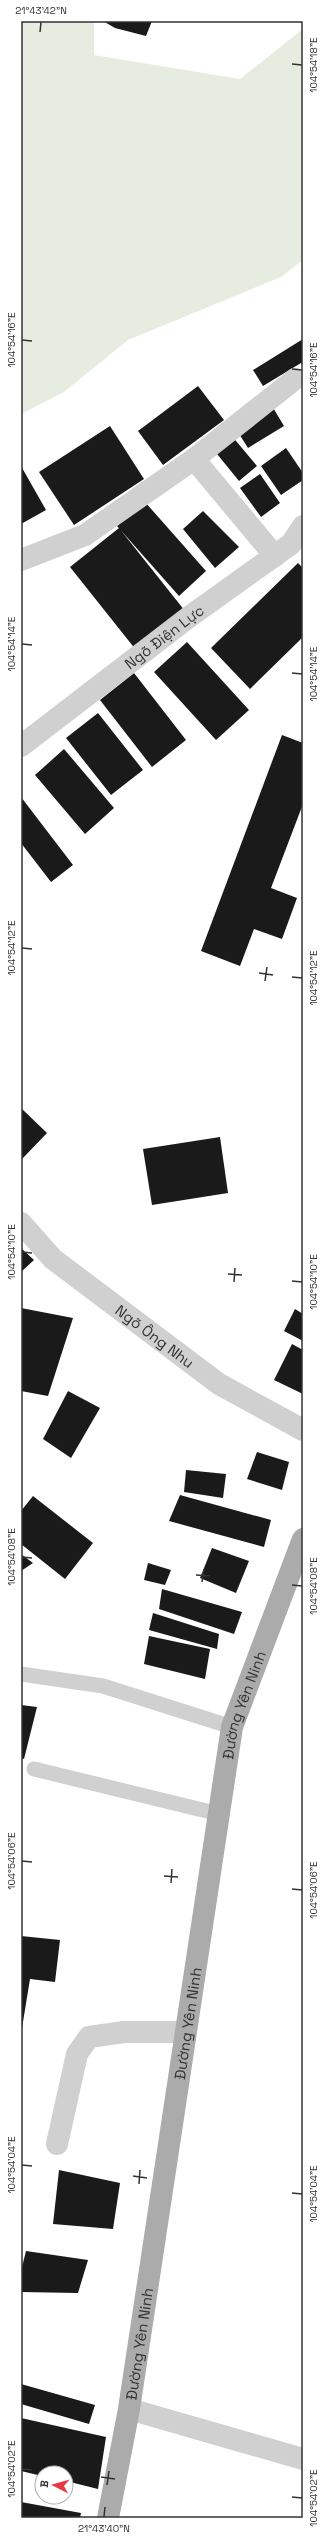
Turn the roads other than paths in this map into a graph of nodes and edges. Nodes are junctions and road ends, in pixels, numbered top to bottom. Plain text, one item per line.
1 (295, 379) dead end
2 (194, 459) junction
3 (303, 526) edge
4 (275, 556) junction
5 (21, 560) edge
6 (21, 746) edge
7 (21, 1223) edge
8 (303, 1430) edge
9 (303, 1539) edge
10 (21, 1674) edge
11 (232, 1727) junction
12 (34, 1769) dead end
13 (219, 1814) junction
14 (184, 2032) junction
15 (57, 2144) dead end
16 (129, 2409) junction
17 (303, 2459) edge
18 (108, 2518) edge

1 - 2 street
2 - 4 street
2 - 5 street
3 - 4 street, Ngõ Điện Lực
4 - 6 street, Ngõ Điện Lực
7 - 8 street, Ngõ Ông Nhu
9 - 11 main road, Đường Yên Ninh
10 - 11 lane
11 - 13 main road, Đường Yên Ninh
12 - 13 lane
13 - 14 main road, Đường Yên Ninh
14 - 15 street
14 - 16 main road, Đường Yên Ninh
16 - 17 street
16 - 18 main road, Đường Yên Ninh

